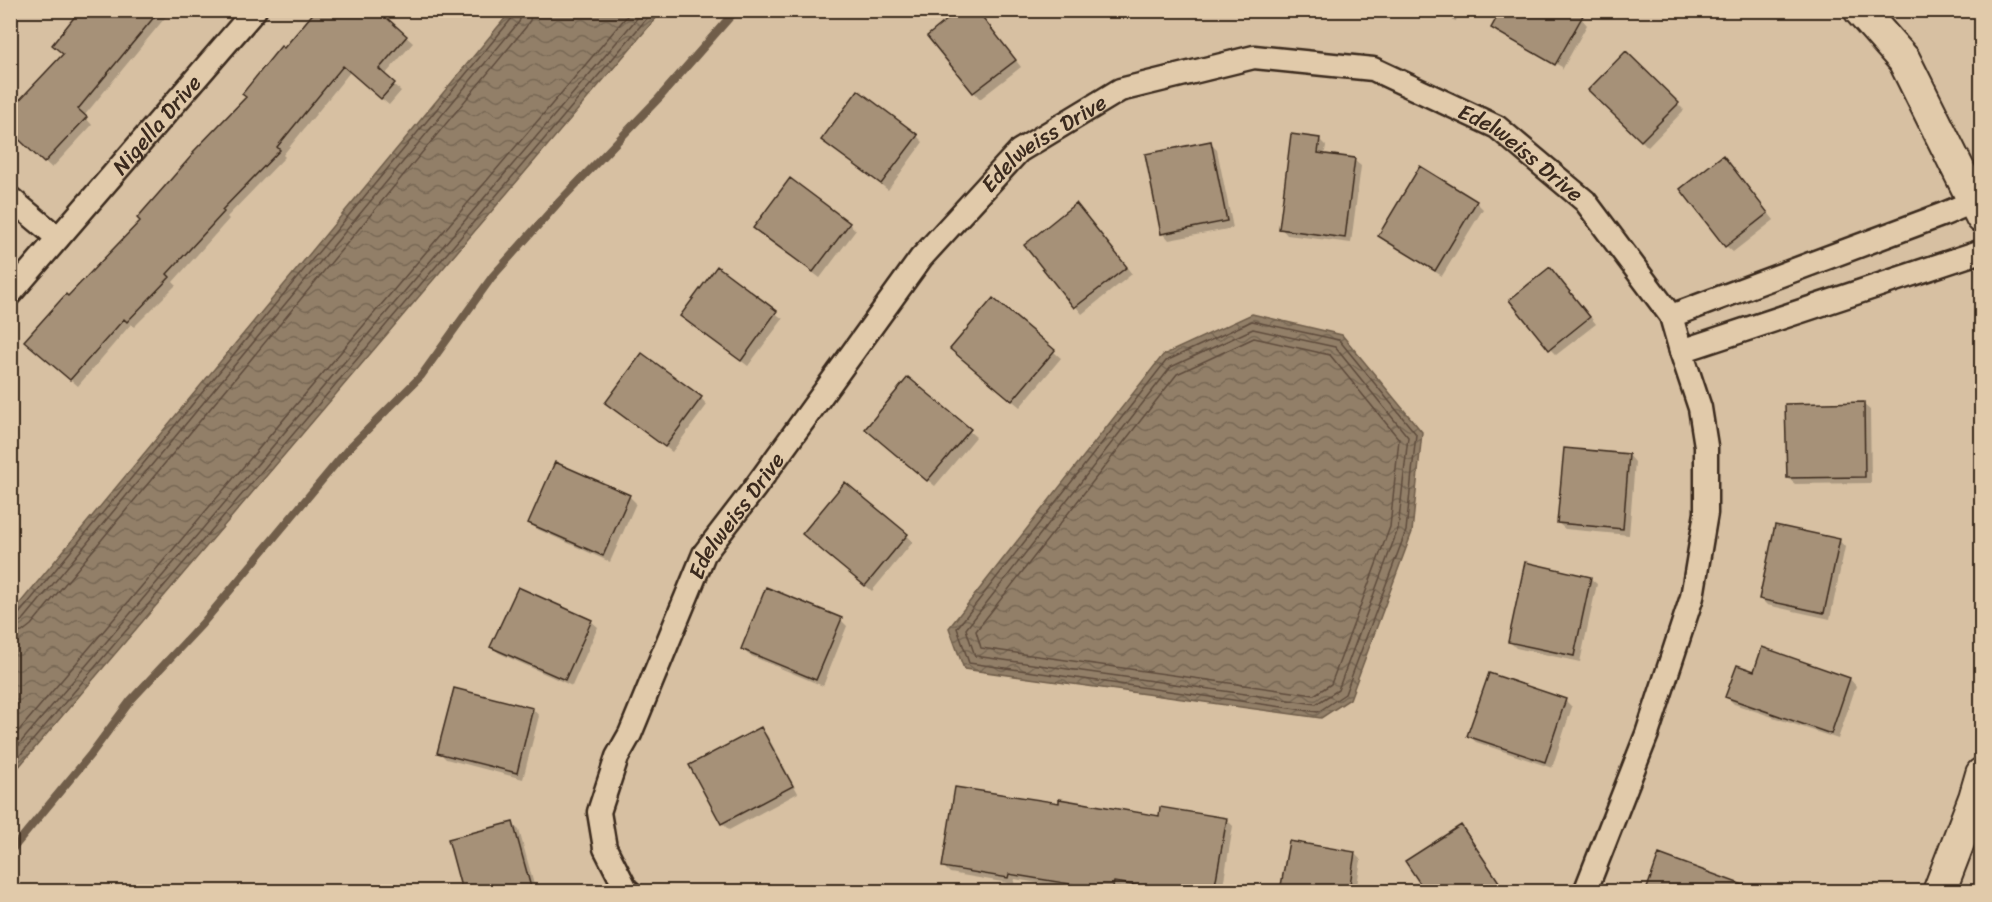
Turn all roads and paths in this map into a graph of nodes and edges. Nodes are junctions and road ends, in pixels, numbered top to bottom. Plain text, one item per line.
1 (255, 10) edge
2 (1860, 10) edge
3 (10, 198) edge
4 (1979, 205) edge
5 (58, 238) junction
6 (1982, 251) edge
7 (10, 294) edge
8 (1671, 316) junction
9 (1680, 351) junction
10 (1982, 774) edge
11 (630, 891) edge
12 (1585, 891) edge
13 (1939, 891) edge

1 - 5 street, Nigella Drive
2 - 4 street
3 - 5 street
4 - 8 street
5 - 7 street, Nigella Drive
6 - 9 street
8 - 9 street, Edelweiss Drive
8 - 11 street, Edelweiss Drive
9 - 12 street, Edelweiss Drive
10 - 13 street

